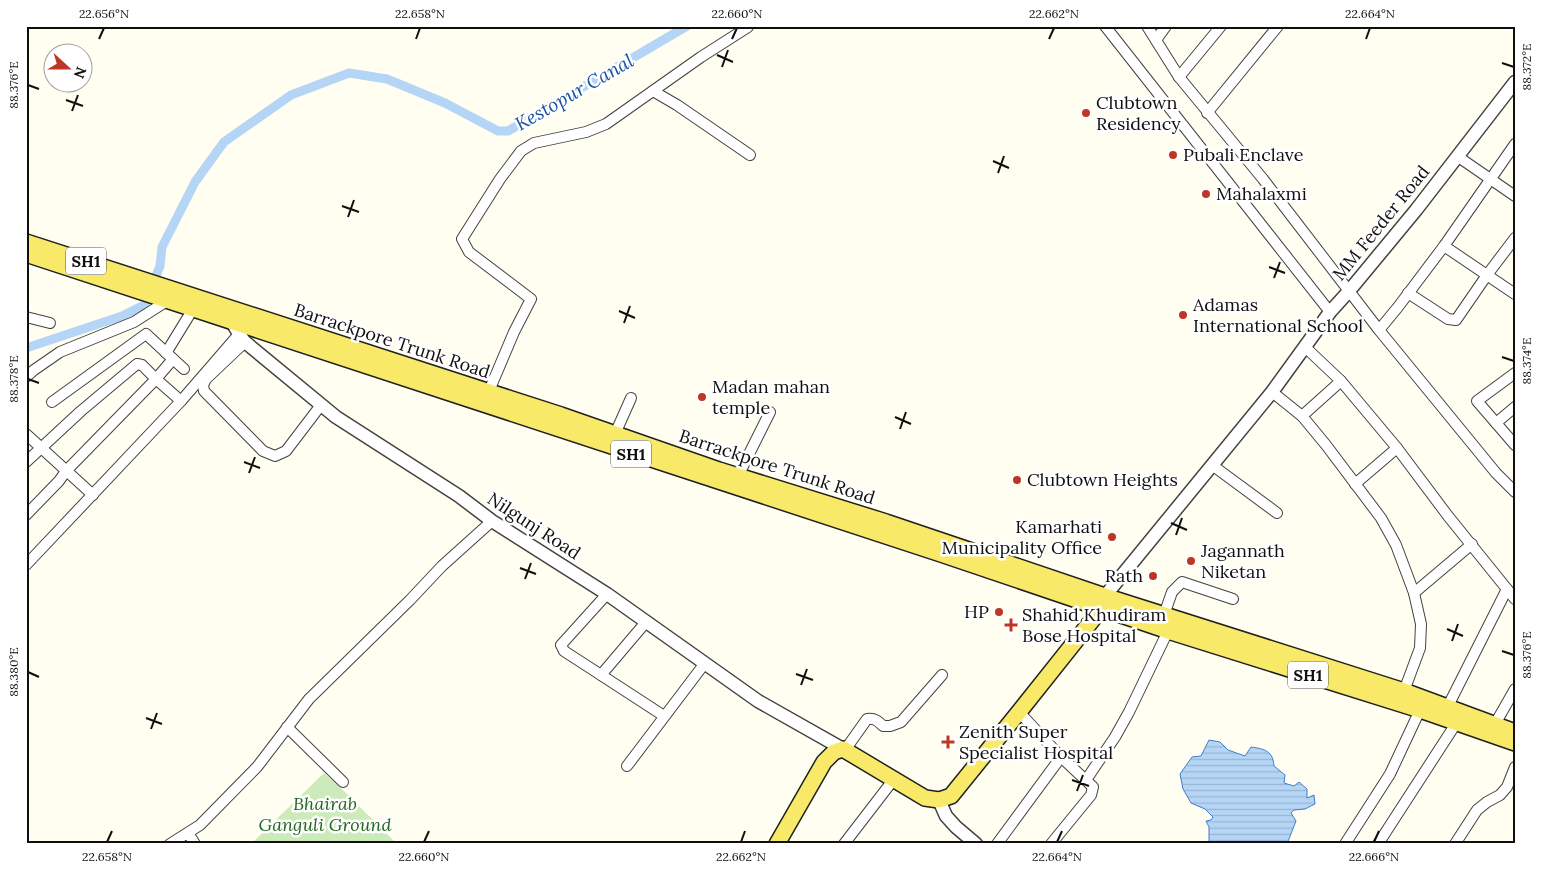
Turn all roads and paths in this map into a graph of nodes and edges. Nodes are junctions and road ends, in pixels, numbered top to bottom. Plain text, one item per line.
1 (1104, 26) edge
2 (1148, 26) edge
3 (1166, 26) edge
4 (1221, 26) edge
5 (1278, 26) edge
6 (748, 27) edge
7 (1156, 40) junction
8 (1179, 77) junction
9 (1515, 82) edge
10 (653, 91) junction
11 (1207, 113) junction
12 (1515, 144) edge
13 (750, 154) dead end
14 (1457, 156) junction
15 (1491, 179) junction
16 (1515, 196) edge
17 (1515, 238) edge
18 (26, 242) edge
19 (1444, 246) junction
20 (26, 254) edge
21 (1487, 275) junction
22 (140, 286) junction
23 (1349, 291) junction
24 (1408, 294) junction
25 (1515, 294) edge
26 (165, 296) junction
27 (193, 309) junction
28 (1330, 312) junction
29 (26, 317) edge
30 (134, 322) junction
31 (50, 323) dead end
32 (237, 326) junction
33 (1379, 330) junction
34 (146, 334) junction
35 (1305, 347) junction
36 (170, 356) junction
37 (184, 369) dead end
38 (1515, 374) edge
39 (26, 377) edge
40 (156, 379) junction
41 (1341, 381) junction
42 (488, 392) junction
43 (1272, 392) junction
44 (631, 398) dead end
45 (181, 401) junction
46 (52, 402) dead end
47 (321, 405) junction
48 (1515, 407) edge
49 (770, 412) dead end
50 (1302, 416) junction
51 (1496, 423) junction
52 (26, 434) edge
53 (615, 434) junction
54 (1515, 445) edge
55 (41, 447) junction
56 (1397, 448) junction
57 (26, 462) edge
58 (1212, 465) junction
59 (66, 471) junction
60 (738, 476) junction
61 (1355, 484) junction
62 (1515, 492) edge
63 (93, 495) junction
64 (1277, 513) dead end
65 (26, 515) edge
66 (492, 521) junction
67 (1472, 544) junction
68 (26, 565) edge
69 (1507, 589) junction
70 (1414, 593) junction
71 (607, 594) junction
72 (1515, 598) edge
73 (1233, 599) dead end
74 (1103, 602) junction
75 (1164, 614) junction
76 (646, 622) junction
77 (1168, 631) junction
78 (705, 663) junction
79 (601, 675) junction
80 (942, 675) dead end
81 (1515, 689) edge
82 (1404, 691) junction
83 (1447, 708) junction
84 (1420, 710) junction
85 (1019, 712) junction
86 (664, 716) junction
87 (1456, 722) junction
88 (1495, 724) junction
89 (287, 726) junction
90 (1515, 732) edge
91 (1515, 743) edge
92 (844, 750) junction
93 (1061, 757) junction
94 (627, 766) dead end
95 (1515, 767) edge
96 (894, 780) junction
97 (1086, 780) junction
98 (344, 782) dead end
99 (939, 800) junction
100 (188, 833) junction
101 (170, 844) edge
102 (195, 844) edge
103 (777, 844) edge
104 (844, 844) edge
105 (976, 844) edge
106 (997, 844) edge
107 (1051, 844) edge
108 (1345, 844) edge
109 (1378, 844) edge
110 (1455, 844) edge

1 - 28 street
2 - 7 street
3 - 7 street
4 - 8 street
5 - 11 street
6 - 10 street
7 - 8 street
8 - 11 street
9 - 14 street, MM Feeder Road
10 - 13 street
10 - 42 street
11 - 23 street
12 - 15 street
14 - 15 street
14 - 23 street, MM Feeder Road
15 - 16 street
15 - 19 street
17 - 21 street
18 - 22 main road, Barrackpore Trunk Road / SH1
19 - 21 street
19 - 24 street
20 - 22 main road, Barrackpore Trunk Road / SH1
21 - 24 street
21 - 25 street
22 - 26 main road, Barrackpore Trunk Road / SH1
23 - 28 street, MM Feeder Road
23 - 33 street
24 - 33 street
26 - 27 main road, Barrackpore Trunk Road / SH1
26 - 30 street
26 - 32 main road, Barrackpore Trunk Road / SH1
27 - 32 main road, Barrackpore Trunk Road / SH1
27 - 36 street
28 - 35 street, MM Feeder Road
29 - 31 street
30 - 34 street
30 - 39 street
32 - 42 main road, Barrackpore Trunk Road / SH1
32 - 45 street
32 - 47 street, Nilgunj Road
32 - 47 street
32 - 74 main road, Barrackpore Trunk Road / SH1
33 - 62 street
34 - 36 street
34 - 46 street
35 - 41 street
35 - 43 street, MM Feeder Road
36 - 37 street
36 - 40 street
38 - 51 street
40 - 45 street
40 - 55 street
40 - 59 street
41 - 50 street
41 - 56 street
42 - 53 main road, Barrackpore Trunk Road / SH1
43 - 50 street
43 - 58 street, MM Feeder Road
44 - 53 street
45 - 63 street
47 - 66 street, Nilgunj Road
48 - 51 street
49 - 60 street
50 - 61 street
51 - 54 street
52 - 55 street
53 - 60 main road, Barrackpore Trunk Road / SH1
55 - 57 street
55 - 59 street
56 - 61 street
56 - 67 street
58 - 64 street
58 - 74 street, MM Feeder Road
59 - 63 street
59 - 65 street
60 - 74 main road, Barrackpore Trunk Road / SH1
61 - 70 street
63 - 68 street
66 - 71 street, Nilgunj Road
66 - 89 street
67 - 69 street
67 - 70 street
69 - 72 street
69 - 83 street
70 - 82 street
71 - 76 street, Nilgunj Road
71 - 79 street
73 - 75 street
74 - 75 main road, Barrackpore Trunk Road / SH1
74 - 77 main road, Barrackpore Trunk Road / SH1
74 - 85 main road
75 - 82 main road, Barrackpore Trunk Road / SH1
76 - 78 street, Nilgunj Road
76 - 79 street
77 - 84 main road, Barrackpore Trunk Road / SH1
77 - 97 street
78 - 86 street
78 - 92 street, Nilgunj Road
79 - 86 street
80 - 92 street
81 - 88 street
82 - 83 main road, Barrackpore Trunk Road / SH1
83 - 88 main road, Barrackpore Trunk Road / SH1
84 - 87 main road, Barrackpore Trunk Road / SH1
84 - 108 street
85 - 93 street
85 - 99 main road
86 - 94 street
87 - 91 main road, Barrackpore Trunk Road / SH1
87 - 109 street
88 - 90 main road, Barrackpore Trunk Road / SH1
89 - 98 street
89 - 100 street
92 - 96 main road
92 - 103 main road
93 - 97 street
93 - 106 street
95 - 110 street
96 - 99 main road
96 - 104 street
97 - 107 street
99 - 105 street
100 - 101 street
100 - 102 street

